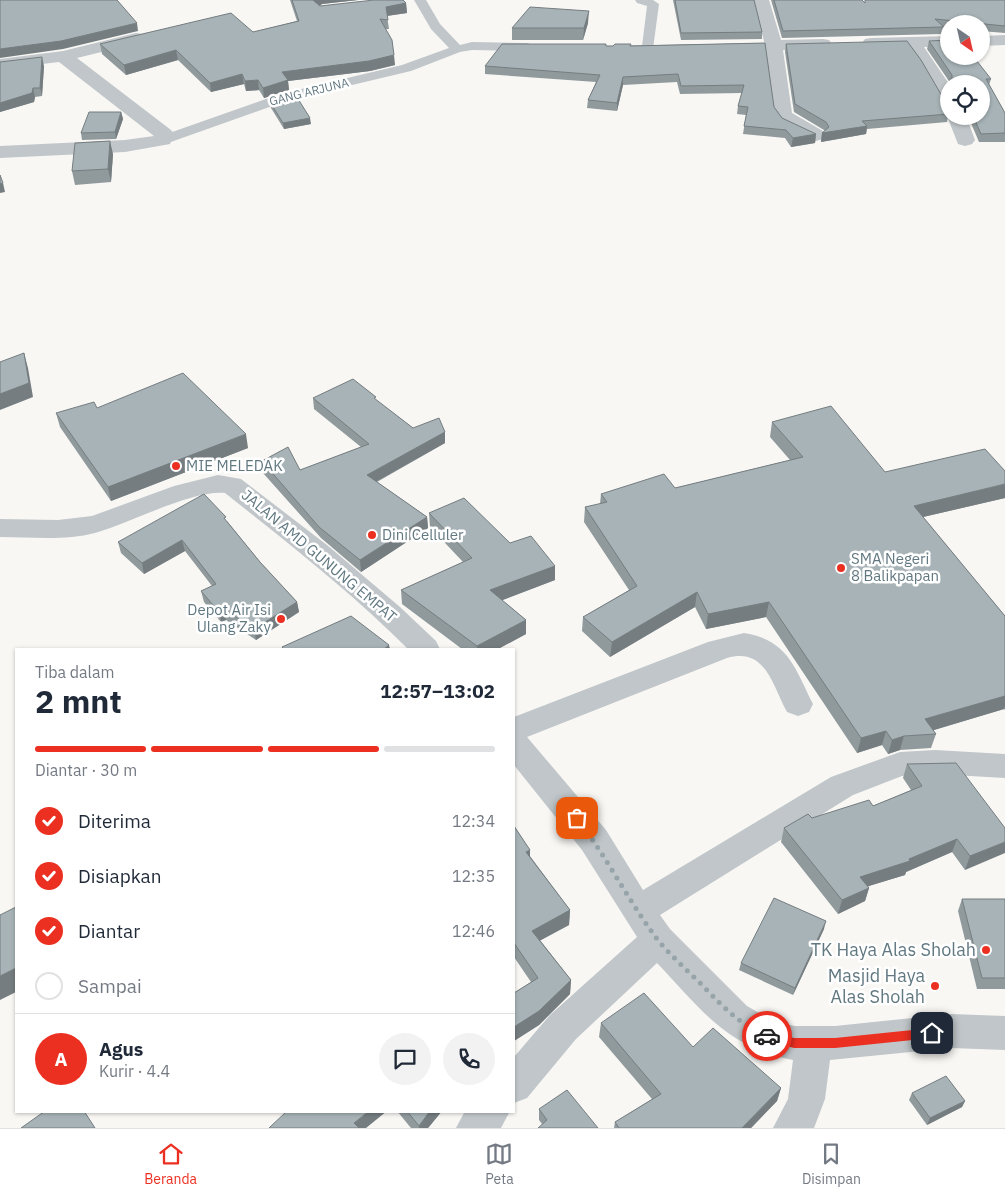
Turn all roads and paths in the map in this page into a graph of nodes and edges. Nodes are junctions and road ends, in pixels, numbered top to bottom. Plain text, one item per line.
1 (420, 0) edge
2 (641, 0) edge
3 (762, 0) edge
4 (148, 36) edge
5 (990, 40) edge
6 (1005, 40) edge
7 (940, 41) edge
8 (911, 42) junction
9 (769, 45) junction
10 (647, 46) edge
11 (538, 47) edge
12 (457, 49) junction
13 (63, 56) junction
14 (0, 64) edge
15 (940, 83) edge
16 (959, 125) edge
17 (816, 135) edge
18 (163, 140) junction
19 (965, 140) dead end
20 (0, 152) edge
21 (0, 528) edge
22 (425, 648) edge
23 (798, 704) dead end
24 (515, 730) edge
25 (515, 745) edge
26 (1005, 766) edge
27 (638, 911) junction
28 (658, 940) junction
29 (1005, 1033) edge
30 (812, 1043) junction
31 (515, 1084) edge
32 (489, 1113) edge
33 (475, 1128) edge
34 (792, 1128) edge

1 - 12 lane
2 - 10 lane
3 - 9 street
4 - 13 street
5 - 6 street
7 - 8 street
8 - 9 street
8 - 15 street
9 - 17 street
11 - 12 lane, GANG ARJUNA
12 - 18 lane, GANG ARJUNA
13 - 14 street
13 - 18 street
16 - 19 street
18 - 20 street
21 - 22 street, JALAN AMD GUNUNG EMPAT
23 - 24 street
25 - 27 street
26 - 27 street
27 - 28 street
28 - 30 street
28 - 31 street
29 - 30 street
30 - 34 street
32 - 33 street

